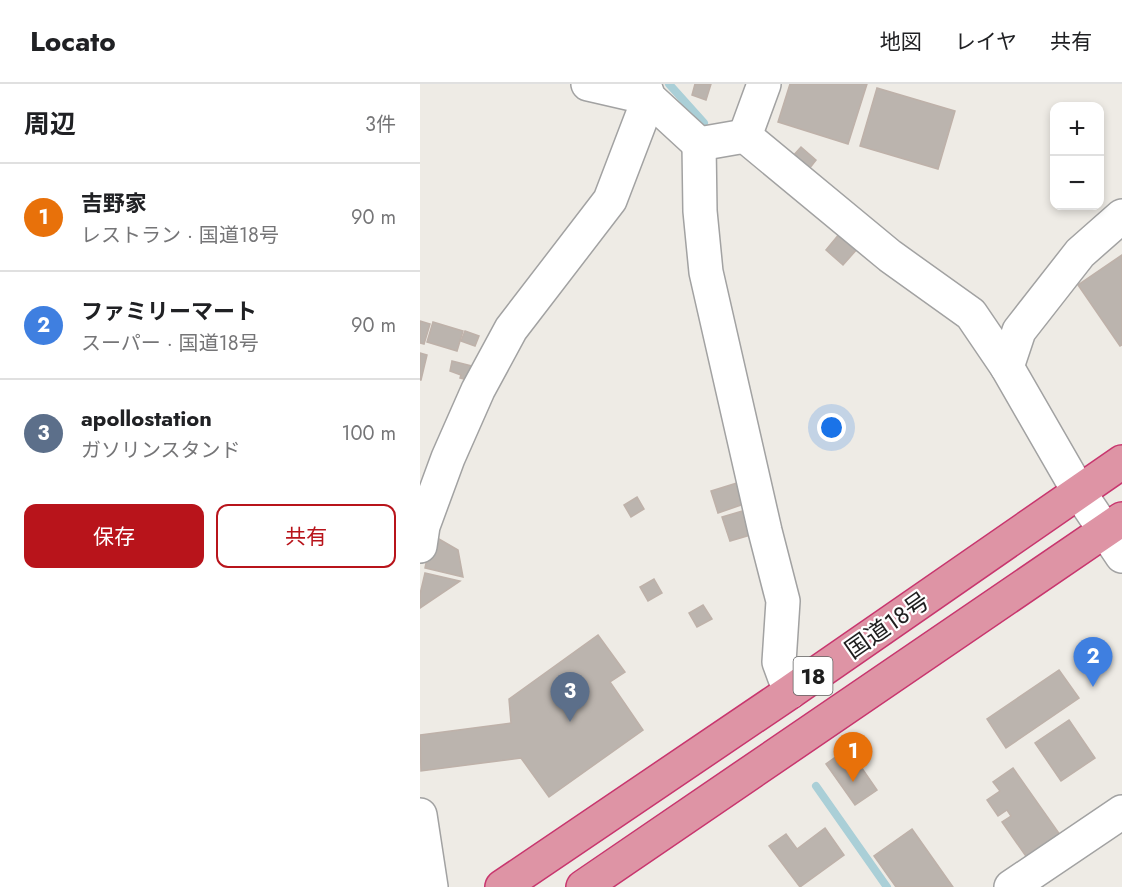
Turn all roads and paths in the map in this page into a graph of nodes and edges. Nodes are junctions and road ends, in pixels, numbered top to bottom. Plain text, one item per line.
1 (588, 84) edge
2 (764, 84) edge
3 (647, 91) edge
4 (746, 136) junction
5 (699, 144) junction
6 (1122, 216) edge
7 (1007, 367) junction
8 (1122, 462) edge
9 (1079, 492) junction
10 (1116, 535) edge
11 (420, 546) edge
12 (790, 692) junction
13 (420, 815) edge
14 (1118, 824) edge
15 (431, 887) edge
16 (502, 887) edge
17 (583, 887) edge
18 (1011, 887) edge

1 - 3 street
2 - 4 street
3 - 5 street
3 - 11 street
4 - 5 street
4 - 7 street
5 - 12 street
6 - 7 street
7 - 9 street
8 - 9 highway, 国道18号 / 18
9 - 10 street
9 - 12 highway, 国道18号 / 18
10 - 17 highway, 国道18号 / 18
12 - 16 highway, 国道18号 / 18
13 - 15 street
14 - 18 street

